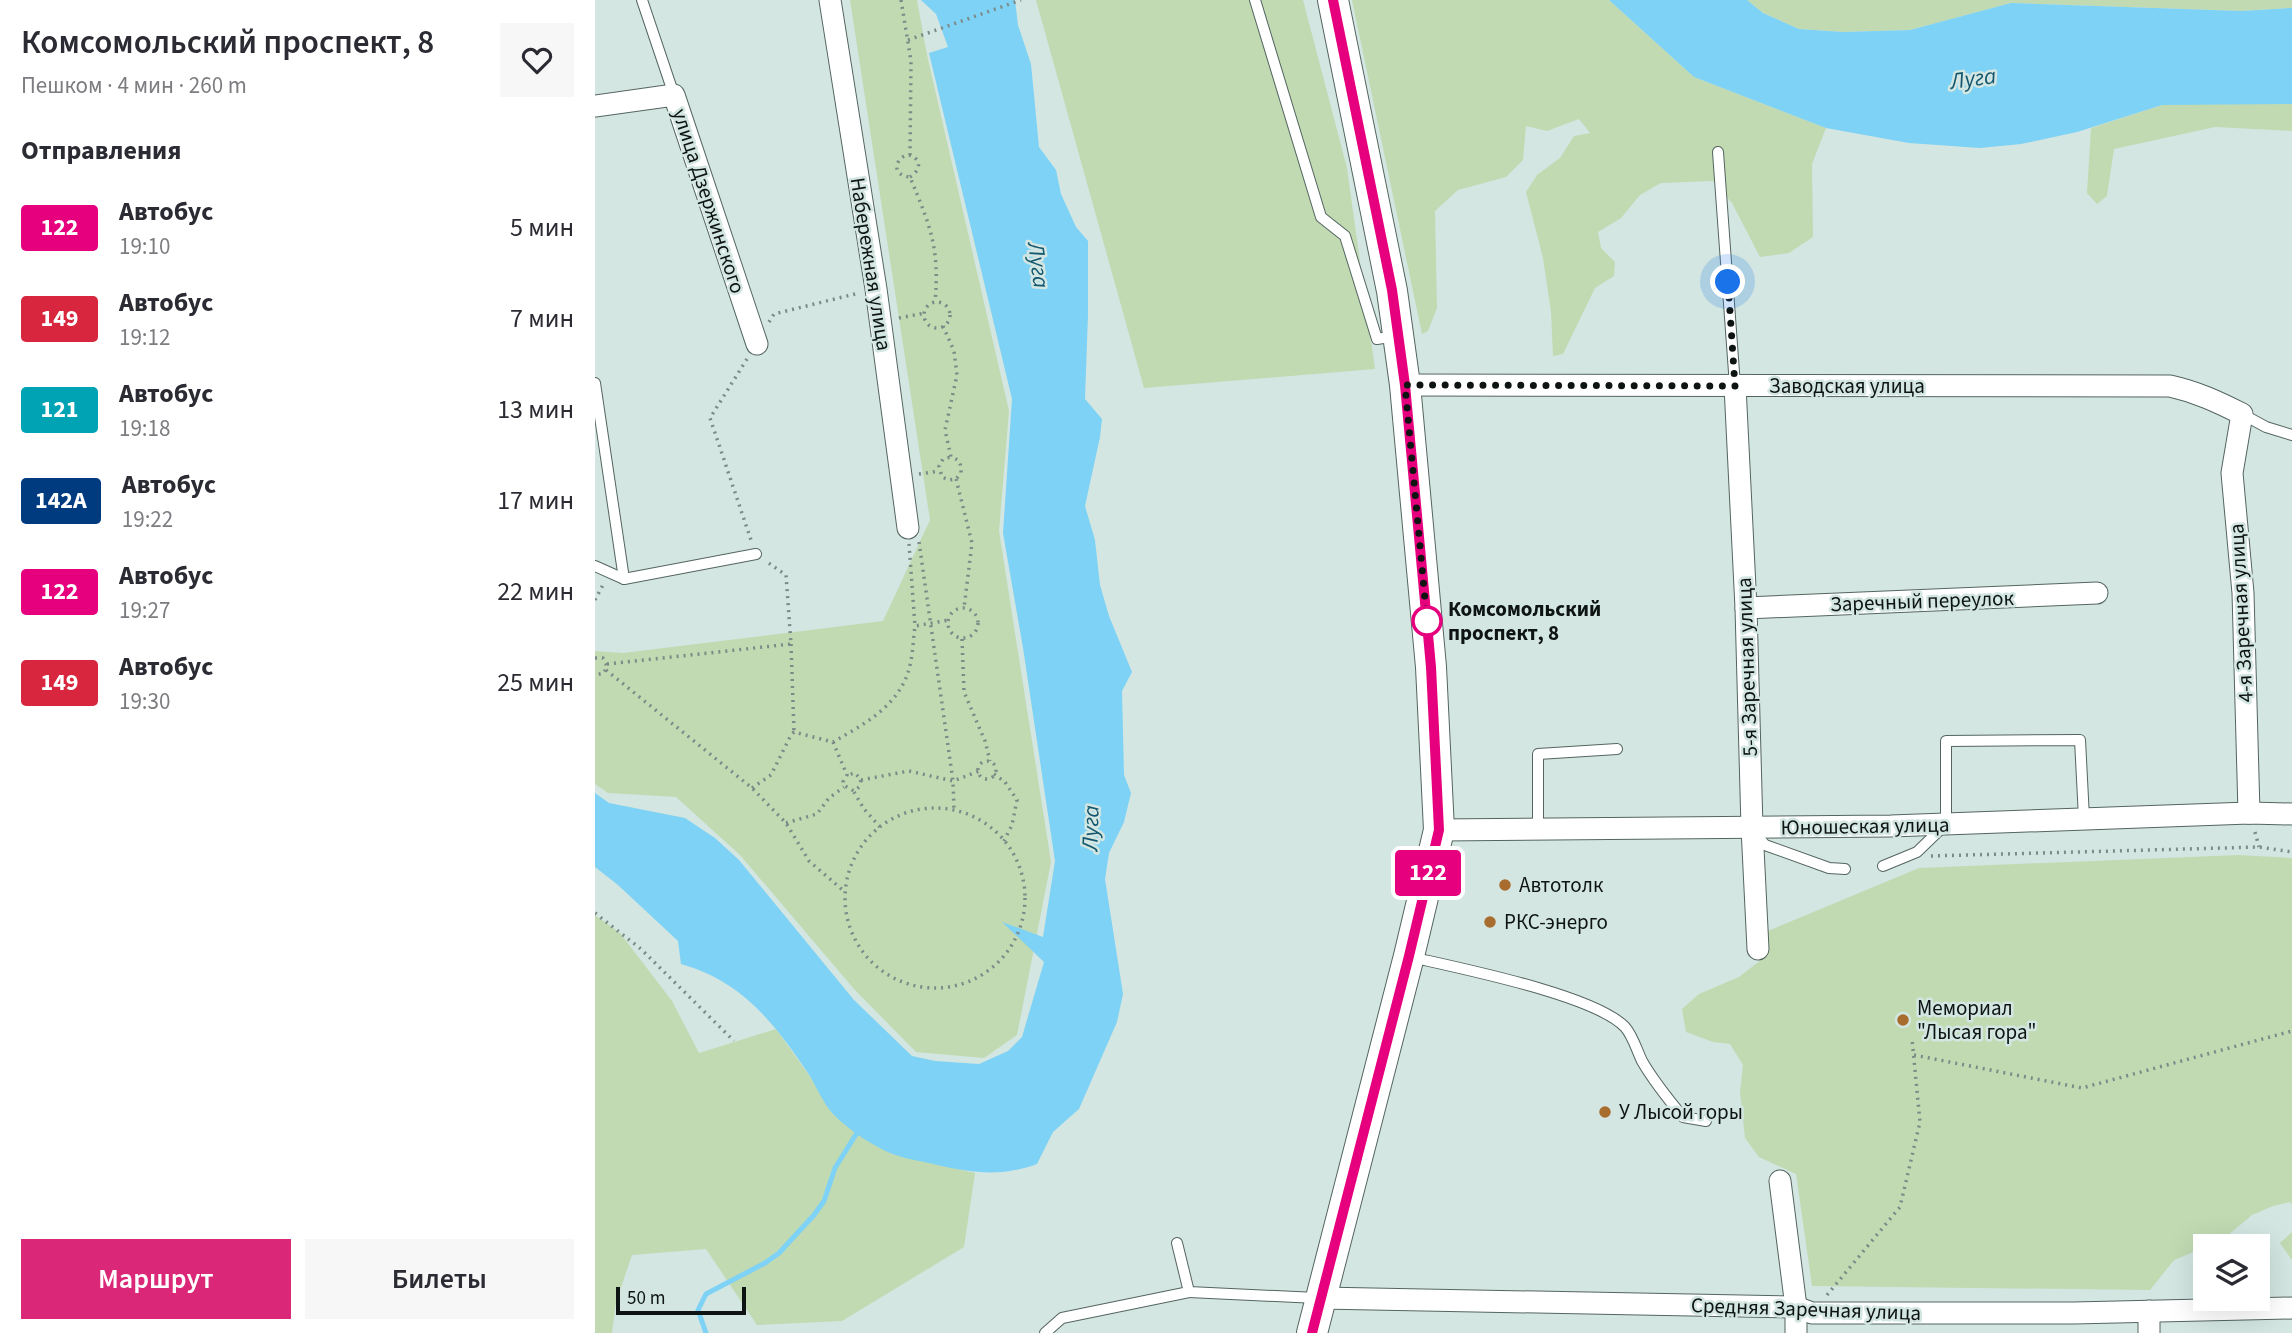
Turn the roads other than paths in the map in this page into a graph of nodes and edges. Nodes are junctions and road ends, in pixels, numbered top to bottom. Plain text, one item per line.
1 (642, 0) edge
2 (830, 0) edge
3 (1255, 0) edge
4 (1333, 0) edge
5 (674, 94) junction
6 (595, 106) edge
7 (1718, 152) dead end
8 (1398, 336) junction
9 (757, 344) road end
10 (595, 383) edge
11 (1405, 385) junction
12 (1735, 386) junction
13 (2242, 414) junction
14 (2292, 435) edge
15 (908, 528) road end
16 (756, 554) road end
17 (595, 566) edge
18 (624, 579) junction
19 (2098, 593) dead end
20 (1746, 608) junction
21 (1617, 750) dead end
22 (2249, 813) junction
23 (2292, 814) edge
24 (2084, 818) junction
25 (1946, 824) junction
26 (1752, 828) junction
27 (1439, 830) junction
28 (1538, 830) junction
29 (1883, 866) dead end
30 (1845, 869) dead end
31 (1758, 949) dead end
32 (1409, 956) junction
33 (1706, 1121) dead end
34 (1780, 1181) dead end
35 (1177, 1243) dead end
36 (1189, 1292) junction
37 (1321, 1298) junction
38 (2292, 1308) edge
39 (1804, 1310) junction
40 (2149, 1311) junction
41 (1045, 1333) edge
42 (1312, 1333) edge
43 (1795, 1333) edge
44 (2149, 1333) edge

1 - 5 lane
2 - 15 street, Набережная улица
3 - 8 lane
4 - 8 main road
5 - 6 street, улица Дзержинского
5 - 9 street, улица Дзержинского
7 - 12 lane
8 - 11 main road
10 - 18 lane
11 - 12 street, Заводская улица
11 - 27 main road
12 - 13 street, Заводская улица
12 - 20 street, 5-я Заречная улица
13 - 14 lane
13 - 22 street, 4-я Заречная улица
16 - 18 lane
17 - 18 lane
19 - 20 street, Заречный переулок
20 - 26 street, 5-я Заречная улица
21 - 28 lane
22 - 23 street, Юношеская улица
22 - 24 street, Юношеская улица
24 - 25 street, Юношеская улица
24 - 25 lane
25 - 26 street, Юношеская улица
25 - 29 lane
26 - 28 street, Юношеская улица
26 - 30 lane
26 - 31 street, 5-я Заречная улица
27 - 28 street, Юношеская улица
27 - 32 main road
32 - 33 lane
32 - 37 main road
34 - 39 street
35 - 36 lane
36 - 37 lane
36 - 41 lane
37 - 39 street, Средняя Заречная улица
37 - 42 main road
38 - 40 street, Средняя Заречная улица
39 - 40 street, Средняя Заречная улица
39 - 43 street
40 - 44 street

